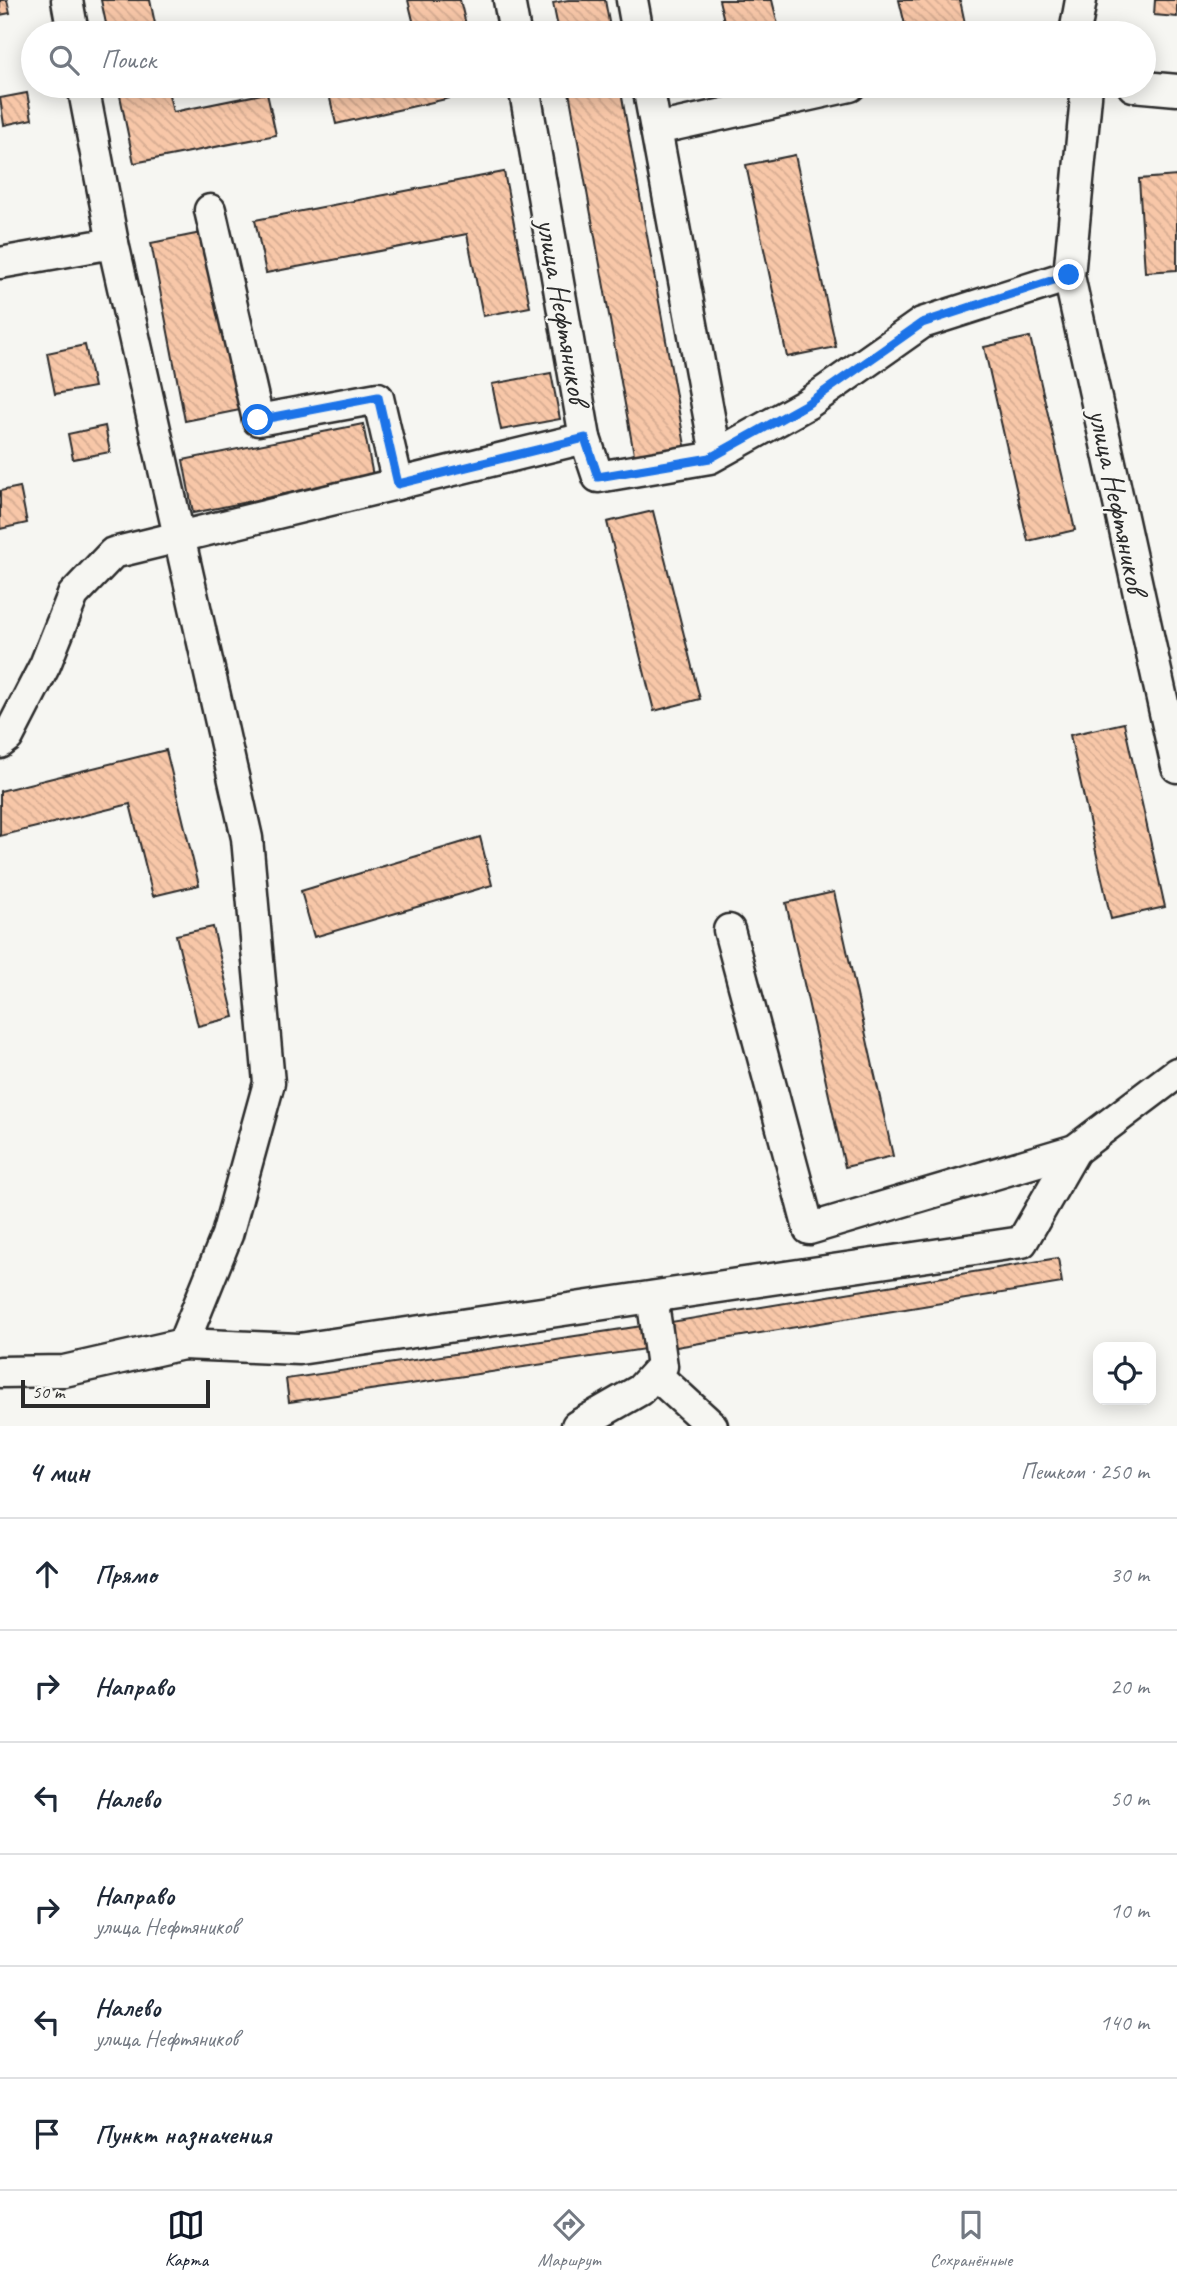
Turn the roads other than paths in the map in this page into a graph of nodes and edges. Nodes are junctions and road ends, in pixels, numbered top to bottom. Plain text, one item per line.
1 (67, 0) edge
2 (509, 0) edge
3 (632, 0) edge
4 (1081, 0) edge
5 (71, 21) edge
6 (513, 21) edge
7 (636, 21) edge
8 (1077, 21) edge
9 (1156, 88) edge
10 (1177, 90) edge
11 (85, 98) edge
12 (526, 98) edge
13 (650, 98) edge
14 (796, 98) edge
15 (1086, 98) edge
16 (656, 129) junction
17 (210, 210) dead end
18 (113, 243) junction
19 (0, 263) edge
20 (1069, 275) junction
21 (585, 438) junction
22 (716, 454) junction
23 (398, 484) junction
24 (180, 538) junction
25 (0, 743) edge
26 (1177, 767) edge
27 (729, 930) dead end
28 (1177, 1073) edge
29 (1075, 1150) junction
30 (652, 1297) junction
31 (183, 1344) junction
32 (0, 1372) edge
33 (655, 1374) junction
34 (577, 1426) edge
35 (712, 1426) edge

1 - 5 street
2 - 6 street
3 - 7 street
4 - 8 street
9 - 10 street
11 - 18 street
12 - 21 street, улица Нефтяников
13 - 16 street
14 - 16 street
15 - 20 street, улица Нефтяников
16 - 22 street
17 - 23 street
18 - 19 street
18 - 24 street
20 - 22 street, улица Нефтяников
20 - 26 street, улица Нефтяников
21 - 22 street, улица Нефтяников
21 - 23 street
23 - 24 street
24 - 25 street
24 - 31 street
27 - 29 street
28 - 29 street
29 - 30 street
30 - 31 street
30 - 33 street
31 - 32 street
33 - 34 street
33 - 35 street

